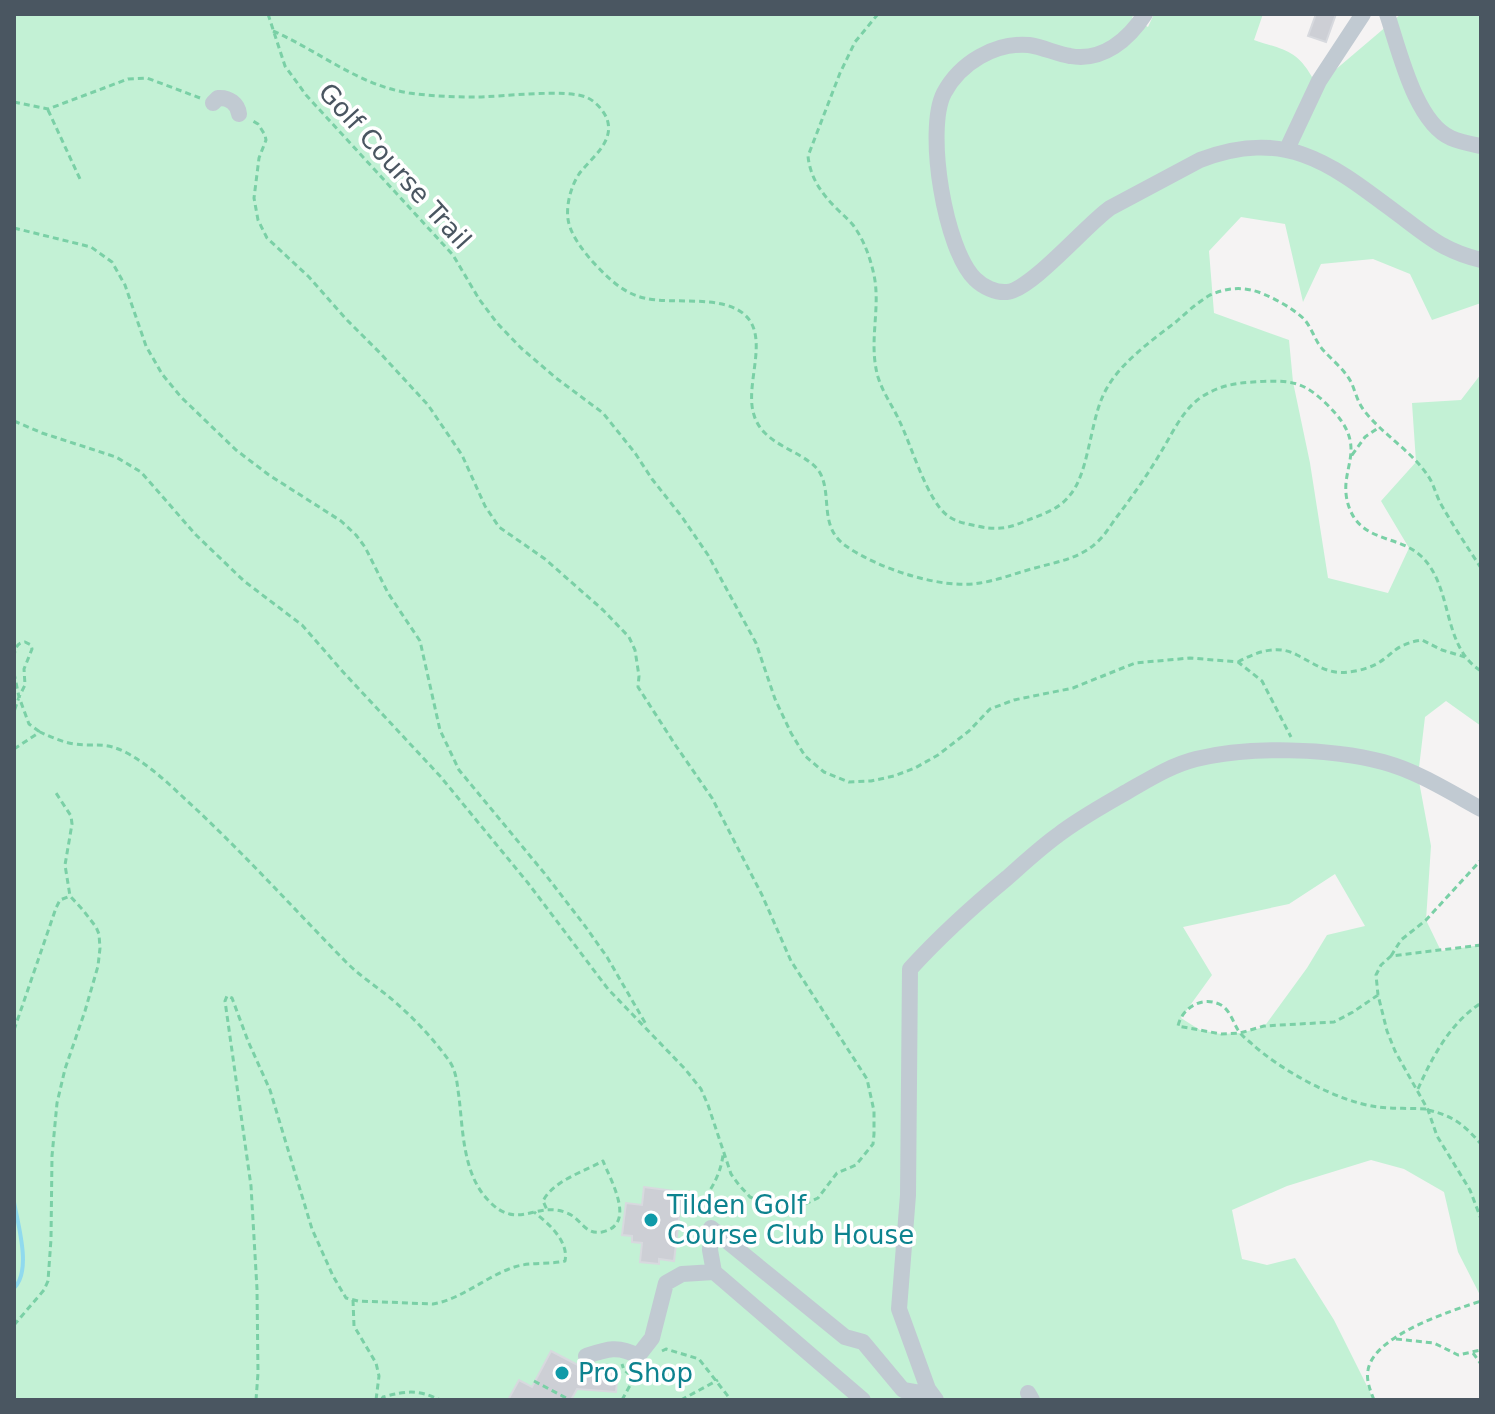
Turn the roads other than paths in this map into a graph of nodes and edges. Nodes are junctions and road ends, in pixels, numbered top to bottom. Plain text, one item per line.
1 (1145, 14) edge
2 (1363, 14) edge
3 (1387, 14) edge
4 (213, 103) road end
5 (239, 114) road end
6 (1481, 146) edge
7 (1287, 149) junction
8 (1481, 260) edge
9 (1481, 809) edge
10 (714, 1272) junction
11 (586, 1356) dead end
12 (932, 1394) edge
13 (863, 1400) edge

1 - 7 street
2 - 7 street
3 - 6 street
4 - 5 street
7 - 8 street
9 - 12 street
10 - 11 street
10 - 12 street
10 - 13 street

